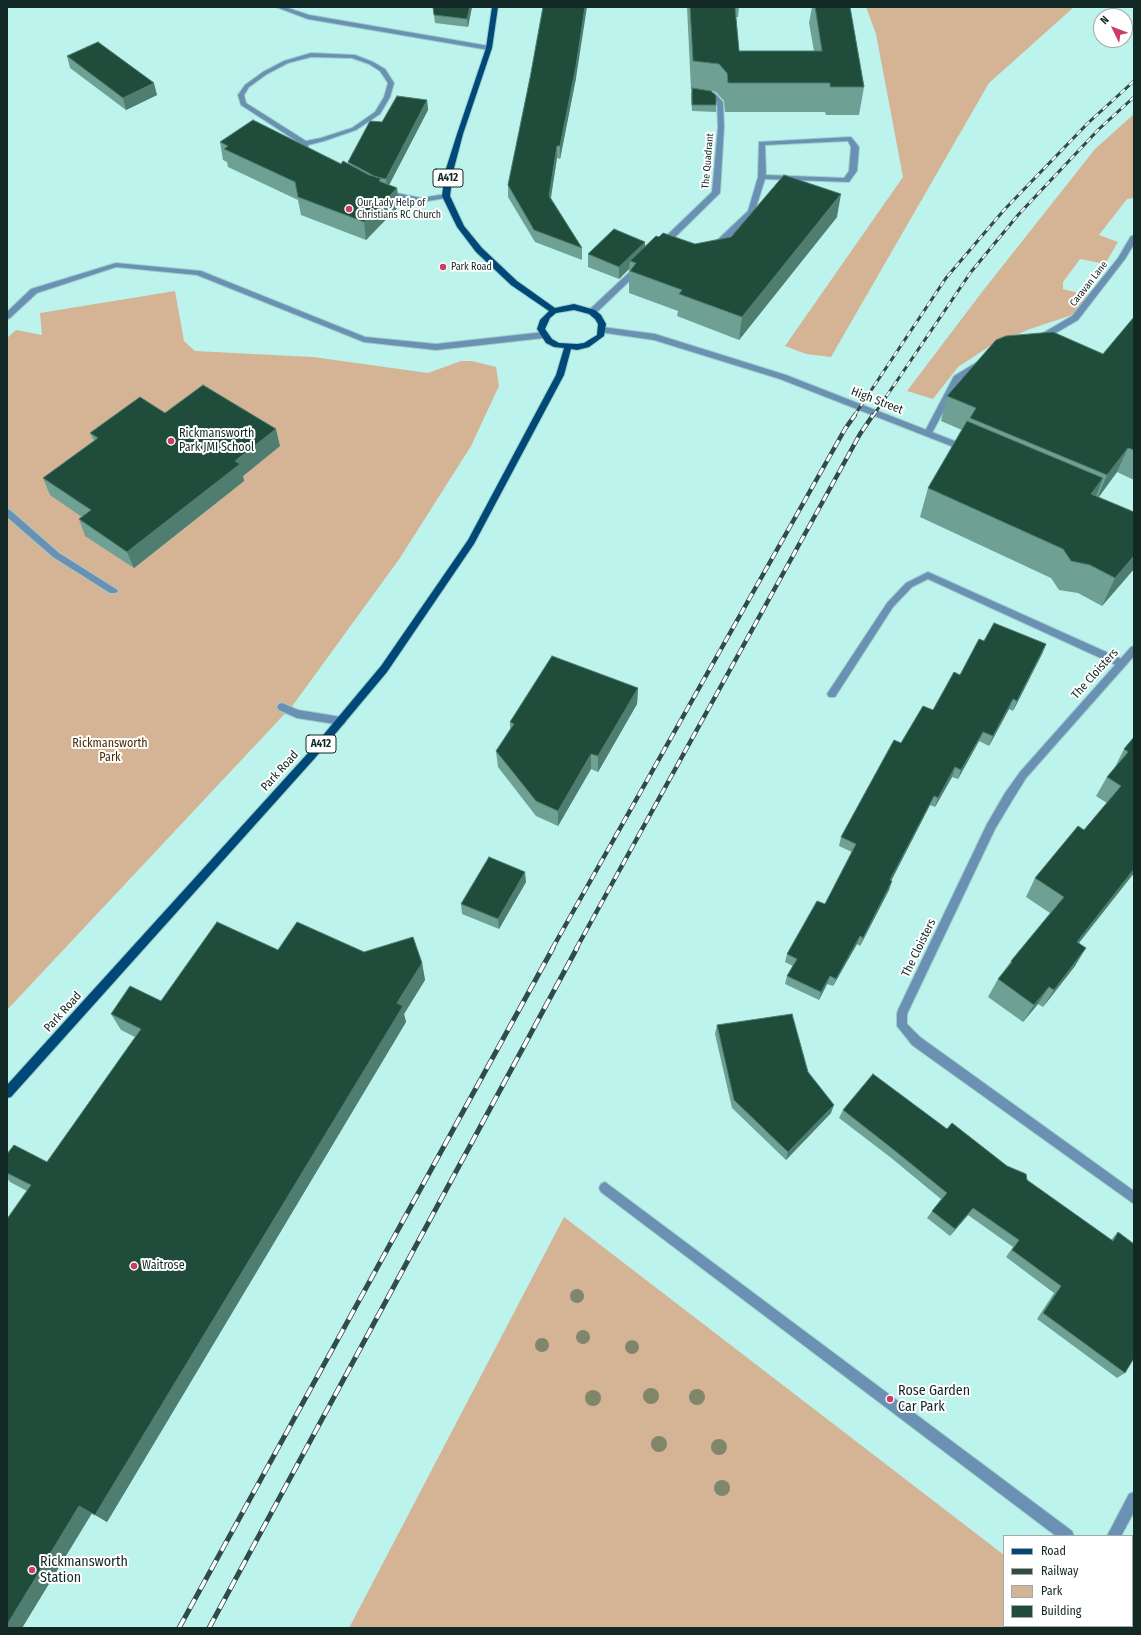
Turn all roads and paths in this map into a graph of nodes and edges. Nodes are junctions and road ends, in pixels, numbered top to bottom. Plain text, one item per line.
1 (279, 7) edge
2 (495, 7) edge
3 (489, 48) junction
4 (699, 93) edge
5 (305, 143) junction
6 (318, 160) edge
7 (762, 177) junction
8 (375, 190) edge
9 (446, 196) junction
10 (1134, 238) edge
11 (660, 248) edge
12 (704, 248) edge
13 (644, 263) edge
14 (554, 311) junction
15 (592, 312) junction
16 (7, 316) edge
17 (602, 330) junction
18 (544, 335) junction
19 (1030, 342) edge
20 (568, 347) junction
21 (990, 356) edge
22 (928, 433) junction
23 (976, 452) edge
24 (7, 512) edge
25 (113, 591) dead end
26 (1134, 650) edge
27 (1121, 663) junction
28 (832, 694) dead end
29 (282, 707) dead end
30 (341, 721) junction
31 (7, 1093) edge
32 (605, 1188) dead end
33 (1134, 1198) edge
34 (1134, 1499) edge
35 (1066, 1535) edge
36 (1115, 1535) edge

1 - 3 street
2 - 3 main road, A412
3 - 9 main road, A412
4 - 11 street, The Quadrant
5 - 5 street
5 - 6 street
7 - 7 street
7 - 12 street
8 - 9 street
9 - 14 main road, A412
10 - 19 street, Caravan Lane
13 - 15 street
14 - 15 main road
14 - 18 main road
15 - 17 main road
16 - 18 street
17 - 20 main road
17 - 22 street, High Street
18 - 20 main road
20 - 30 main road, Park Road / A412
21 - 22 street
22 - 23 street, High Street
24 - 25 street
26 - 27 street, The Cloisters
27 - 28 street
27 - 33 street, The Cloisters
29 - 30 street
30 - 31 main road, Park Road / A412
32 - 35 street
34 - 36 street

